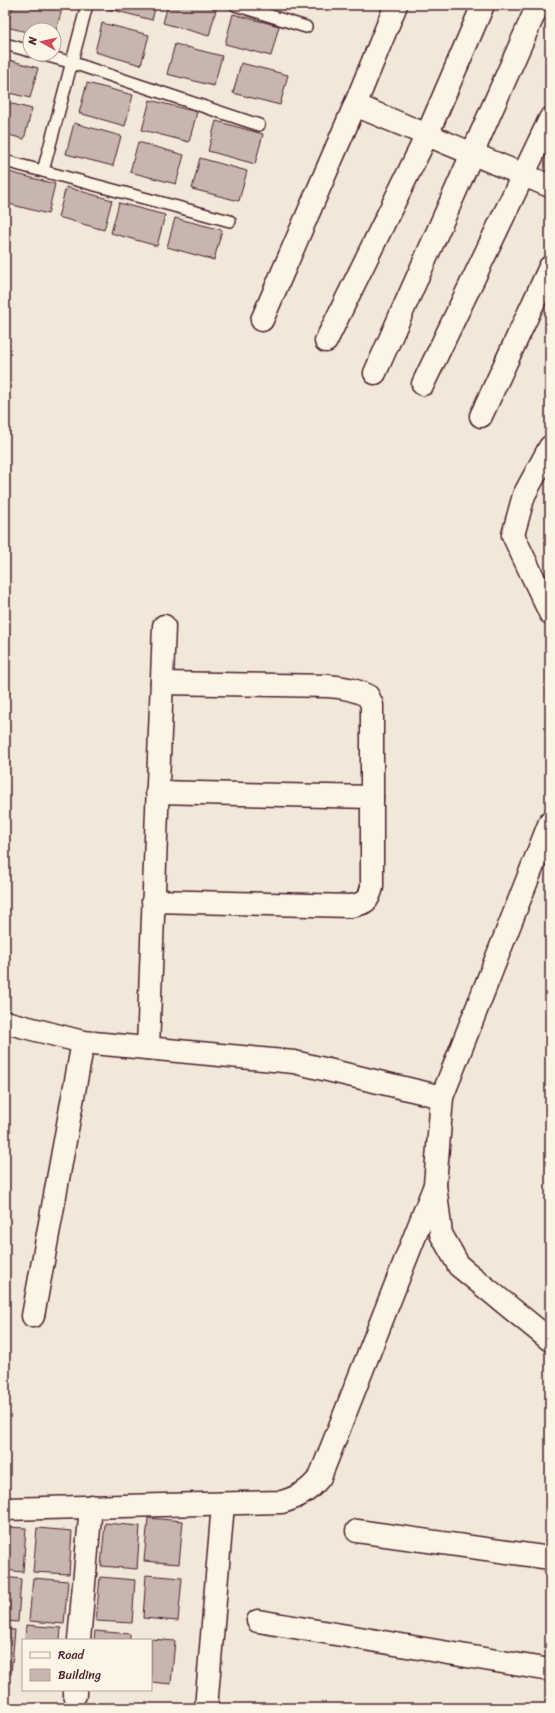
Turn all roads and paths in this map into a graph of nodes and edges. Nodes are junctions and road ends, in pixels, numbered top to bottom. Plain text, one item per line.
1 (87, 5) edge
2 (235, 5) edge
3 (396, 5) edge
4 (483, 5) edge
5 (538, 5) edge
6 (306, 27) dead end
7 (5, 44) edge
8 (22, 49) edge
9 (62, 60) edge
10 (72, 63) junction
11 (356, 105) junction
12 (550, 119) edge
13 (258, 125) dead end
14 (427, 135) junction
15 (472, 153) junction
16 (5, 161) edge
17 (43, 172) junction
18 (523, 174) junction
19 (550, 186) edge
20 (230, 221) dead end
21 (550, 267) edge
22 (262, 320) dead end
23 (326, 340) dead end
24 (375, 373) dead end
25 (423, 384) dead end
26 (481, 416) dead end
27 (550, 447) edge
28 (550, 613) edge
29 (164, 626) dead end
30 (162, 683) junction
31 (158, 792) junction
32 (372, 797) junction
33 (550, 822) edge
34 (153, 901) junction
35 (5, 1022) edge
36 (83, 1042) junction
37 (148, 1048) junction
38 (442, 1097) junction
39 (435, 1185) junction
40 (33, 1316) dead end
41 (550, 1340) edge
42 (223, 1504) junction
43 (91, 1506) junction
44 (5, 1509) edge
45 (357, 1531) dead end
46 (550, 1558) edge
47 (258, 1621) dead end
48 (79, 1639) edge
49 (550, 1670) edge
50 (206, 1708) edge

1 - 10 lane
2 - 6 lane
3 - 11 street
4 - 14 street
5 - 15 street
7 - 8 lane
9 - 10 lane
10 - 13 lane
10 - 17 lane
11 - 14 street
11 - 22 street
12 - 18 street
14 - 15 street
14 - 23 street
15 - 18 street
15 - 24 street
16 - 17 lane
17 - 20 lane
18 - 19 street
18 - 25 street
21 - 26 street
27 - 28 street
29 - 30 street
30 - 31 street
30 - 32 street
31 - 32 street
31 - 34 street
32 - 34 street
33 - 38 street
34 - 37 street
35 - 36 street
36 - 37 street
36 - 40 street
37 - 38 street
38 - 39 street
39 - 41 street
39 - 42 street
42 - 43 street
42 - 50 street
43 - 44 street
43 - 48 street
45 - 46 street
47 - 49 street

